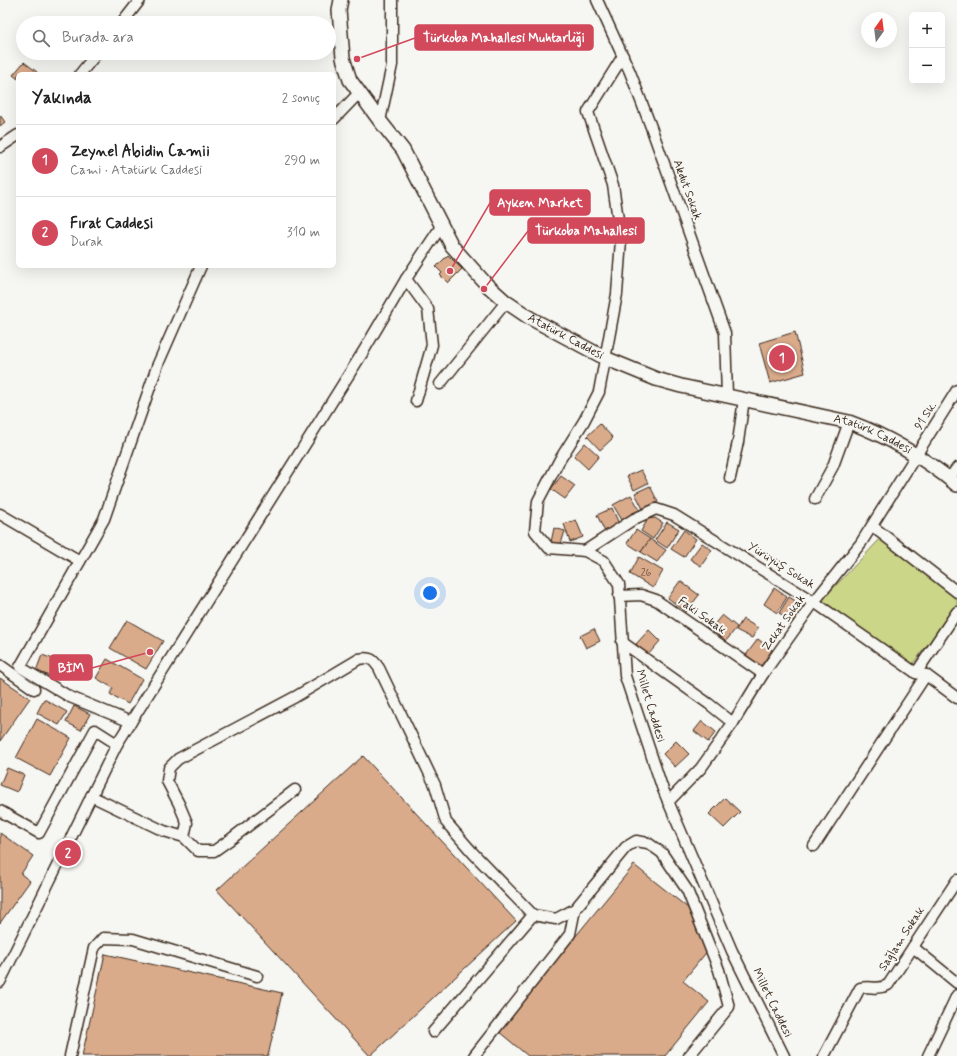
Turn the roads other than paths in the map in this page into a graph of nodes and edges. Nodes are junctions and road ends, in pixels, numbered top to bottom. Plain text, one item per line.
1 (140, 0) edge
2 (341, 0) edge
3 (392, 0) edge
4 (597, 0) edge
5 (127, 16) edge
6 (623, 56) junction
7 (91, 60) edge
8 (82, 72) edge
9 (359, 93) junction
10 (336, 117) edge
11 (380, 121) junction
12 (16, 136) edge
13 (0, 147) edge
14 (442, 225) junction
15 (200, 268) edge
16 (406, 279) junction
17 (506, 302) junction
18 (605, 358) junction
19 (440, 384) dead end
20 (957, 390) edge
21 (727, 396) junction
22 (744, 399) junction
23 (416, 401) dead end
24 (848, 422) junction
25 (916, 455) junction
26 (954, 477) edge
27 (730, 478) dead end
28 (815, 499) dead end
29 (0, 514) edge
30 (872, 526) junction
31 (585, 551) junction
32 (80, 561) junction
33 (957, 592) edge
34 (619, 596) junction
35 (814, 602) junction
36 (957, 612) edge
37 (622, 642) junction
38 (0, 665) edge
39 (763, 674) junction
40 (921, 674) junction
41 (34, 688) dead end
42 (957, 698) edge
43 (131, 722) junction
44 (733, 723) junction
45 (117, 744) junction
46 (295, 790) dead end
47 (91, 796) junction
48 (668, 802) junction
49 (0, 811) edge
50 (184, 837) junction
51 (814, 846) dead end
52 (957, 880) edge
53 (575, 909) junction
54 (533, 915) junction
55 (913, 947) junction
56 (257, 976) dead end
57 (0, 982) edge
58 (957, 984) edge
59 (957, 995) edge
60 (433, 1032) dead end
61 (70, 1056) edge
62 (474, 1056) edge
63 (689, 1056) edge
64 (784, 1056) edge
65 (824, 1056) edge
66 (928, 1056) edge

1 - 5 street
2 - 9 main road, Atatürk Caddesi
3 - 11 street
4 - 6 street, Akdut Sokak
6 - 18 street, Millet Caddesi
6 - 21 street, Akdut Sokak
7 - 8 street
9 - 10 street
9 - 11 main road, Atatürk Caddesi
11 - 14 main road, Atatürk Caddesi
12 - 13 street
14 - 16 street
14 - 17 main road, Atatürk Caddesi
15 - 32 street
16 - 23 street
16 - 43 street
17 - 18 main road, Atatürk Caddesi
17 - 19 street
18 - 21 main road, Atatürk Caddesi
18 - 31 street, Millet Caddesi
20 - 25 street, 91 Sk.
21 - 22 main road, Atatürk Caddesi
22 - 24 main road, Atatürk Caddesi
22 - 27 street
24 - 25 main road, Atatürk Caddesi
24 - 28 street
25 - 26 main road, Atatürk Caddesi
25 - 30 street, Zekat Sokak
29 - 32 street
30 - 33 street
30 - 35 street, Zekat Sokak
31 - 34 street, Millet Caddesi
31 - 35 street, Yürüyüş Sokak
32 - 43 street
34 - 37 street, Millet Caddesi
34 - 39 street, Faki Sokak
35 - 39 street, Zekat Sokak
35 - 40 street, Yürüyüş Sokak
36 - 40 street
37 - 44 street
37 - 48 street, Millet Caddesi
38 - 41 street
39 - 44 street, Zekat Sokak
40 - 42 street, Yürüyüş Sokak
40 - 51 street
43 - 45 street
44 - 48 street, Zekat Sokak
45 - 47 street
45 - 49 street
46 - 50 street
47 - 50 street
47 - 57 street
48 - 64 street, Millet Caddesi
50 - 54 street
52 - 55 street, Sağlam Sokak
53 - 54 street
53 - 62 street
53 - 63 street
54 - 60 street
55 - 58 street
55 - 65 street, Sağlam Sokak
56 - 61 street
59 - 66 street

